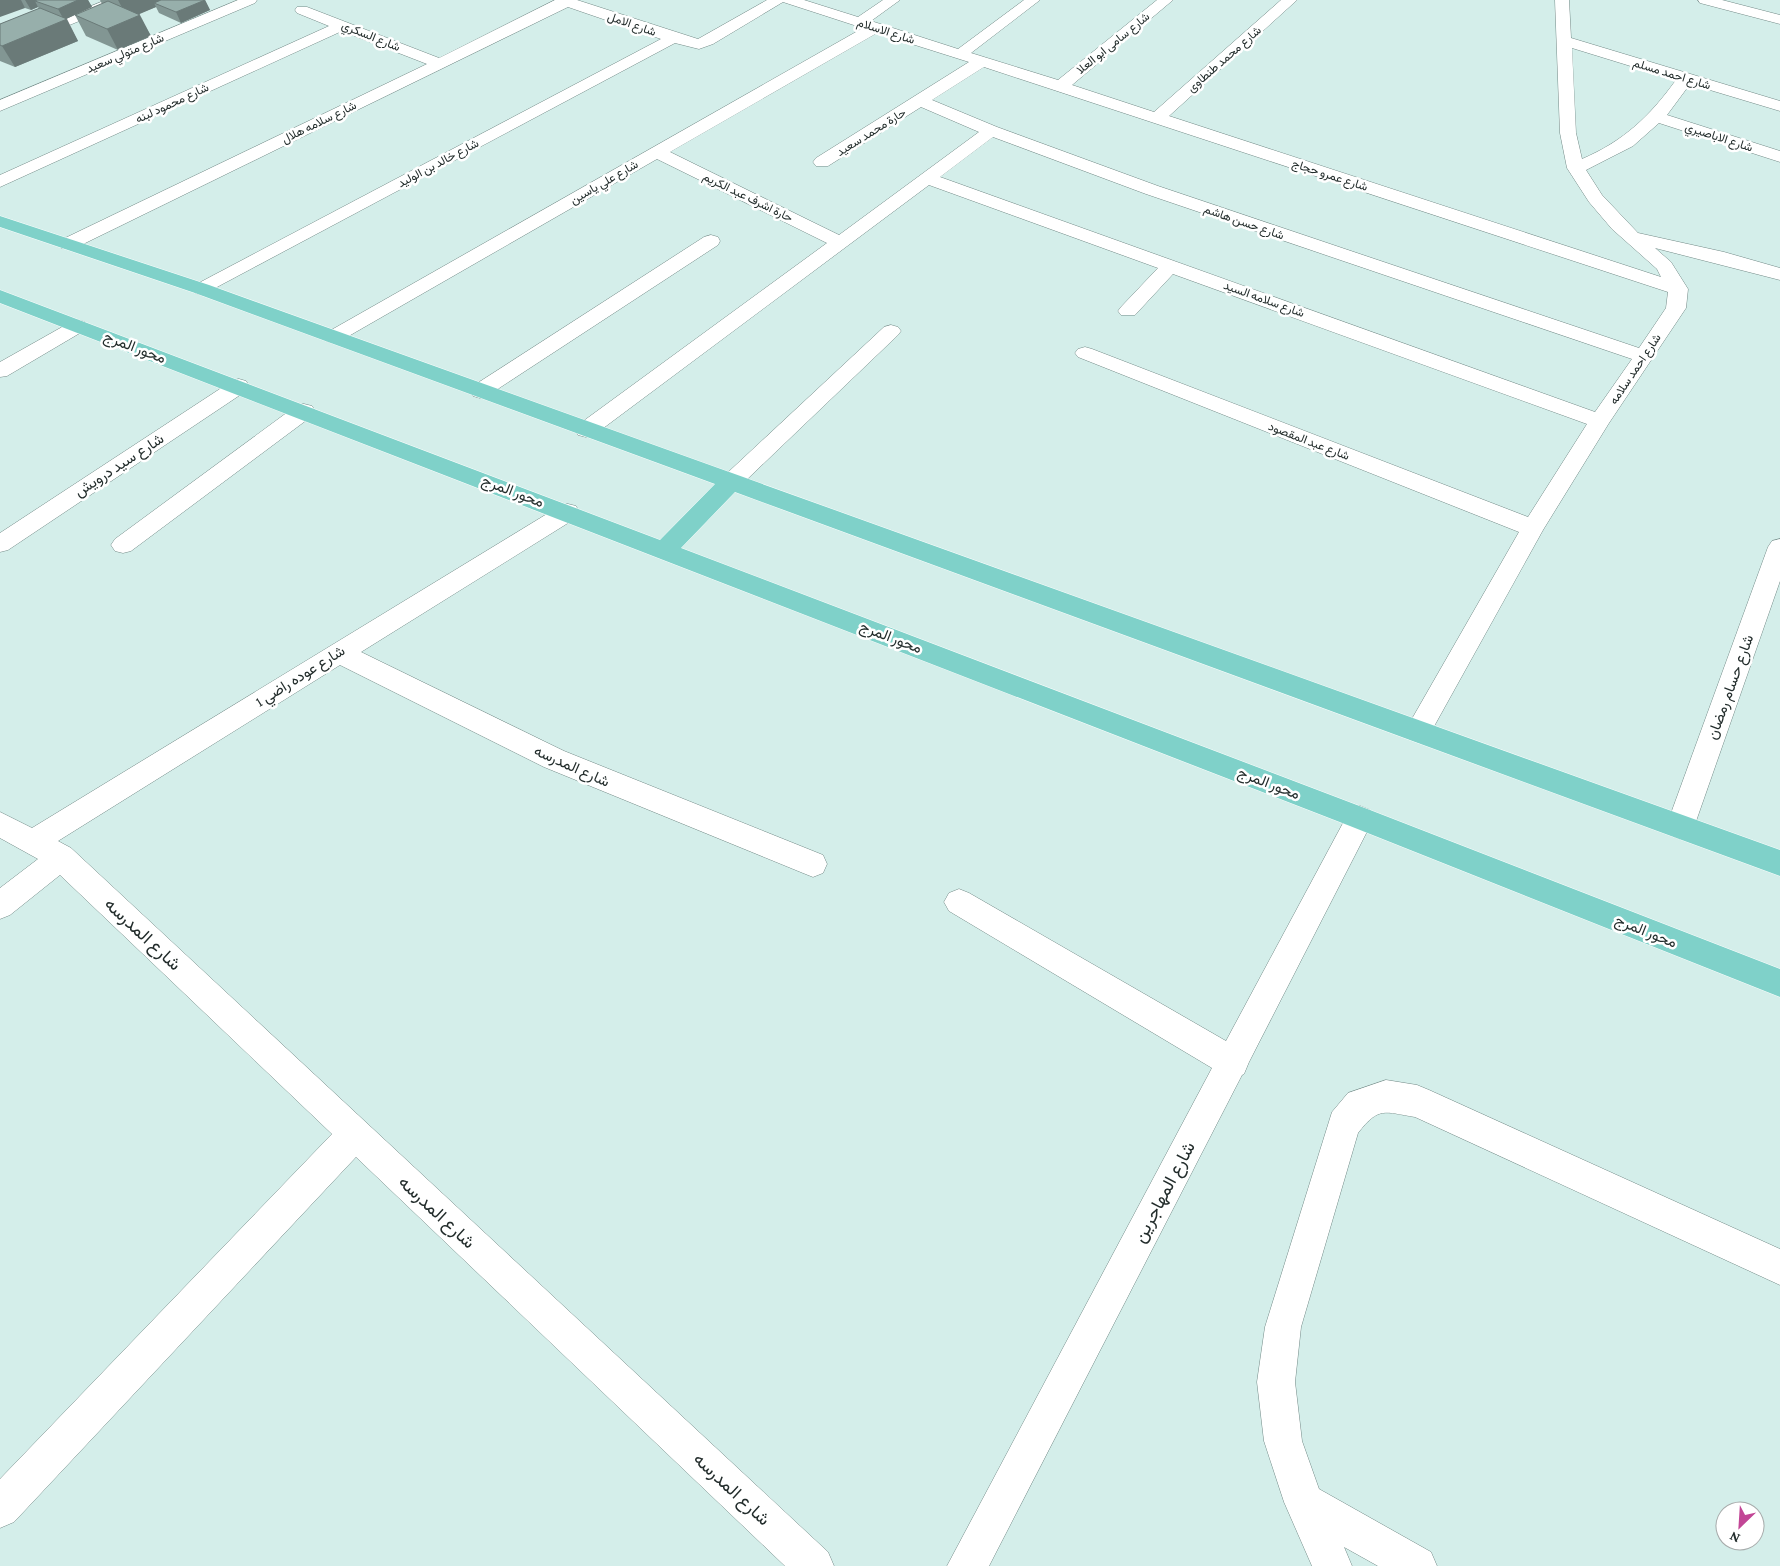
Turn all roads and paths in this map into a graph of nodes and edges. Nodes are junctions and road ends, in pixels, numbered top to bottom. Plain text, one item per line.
1 (119, 0) edge
2 (250, 0) edge
3 (777, 0) edge
4 (789, 0) edge
5 (893, 0) edge
6 (1033, 0) edge
7 (1166, 0) edge
8 (1290, 0) edge
9 (1562, 0) edge
10 (1705, 0) edge
11 (566, 1) edge
12 (302, 10) dead end
13 (1780, 20) edge
14 (343, 25) junction
15 (868, 25) junction
16 (674, 38) junction
17 (1564, 41) junction
18 (0, 48) edge
19 (960, 54) junction
20 (982, 61) junction
21 (439, 63) junction
22 (1685, 78) junction
23 (1060, 86) junction
24 (920, 101) junction
25 (0, 106) edge
26 (1780, 106) edge
27 (1658, 117) junction
28 (1157, 118) junction
29 (991, 131) junction
30 (657, 152) junction
31 (1780, 157) edge
32 (822, 162) dead end
33 (1576, 168) junction
34 (927, 178) junction
35 (0, 182) edge
36 (0, 221) edge
37 (1633, 238) junction
38 (711, 241) dead end
39 (839, 242) junction
40 (68, 244) junction
41 (1171, 265) junction
42 (1780, 274) edge
43 (202, 289) junction
44 (1678, 289) junction
45 (0, 296) edge
46 (1128, 311) dead end
47 (78, 326) junction
48 (891, 331) dead end
49 (333, 337) junction
50 (1085, 353) dead end
51 (1644, 356) junction
52 (0, 371) edge
53 (239, 386) junction
54 (480, 391) junction
55 (304, 411) junction
56 (1600, 421) junction
57 (586, 430) junction
58 (731, 482) junction
59 (568, 512) junction
60 (1533, 528) junction
61 (0, 544) edge
62 (123, 545) dead end
63 (1780, 547) edge
64 (666, 550) junction
65 (338, 652) junction
66 (1418, 730) junction
67 (1360, 818) junction
68 (0, 824) edge
69 (1680, 827) junction
70 (47, 849) junction
71 (1780, 863) edge
72 (813, 864) dead end
73 (959, 902) dead end
74 (0, 906) edge
75 (1780, 984) edge
76 (1233, 1063) junction
77 (355, 1134) junction
78 (1780, 1267) edge
79 (1304, 1502) junction
80 (0, 1508) edge
81 (814, 1566) edge
82 (967, 1566) edge
83 (1332, 1566) edge
84 (1418, 1566) edge

1 - 18 street
2 - 25 street, شارع متولي سعيد
3 - 16 street, شارع الامل
4 - 15 street, شارع الاسلام
5 - 15 street, شارع علي ياسين
6 - 19 street
7 - 23 street, شارع سامى ابو العلا
8 - 28 street, شارع محمد طنطاوى
9 - 17 street
10 - 13 street
11 - 16 street, شارع الامل
11 - 21 street, شارع سلامه هلال
12 - 14 street, شارع السكري
14 - 21 street, شارع السكري
14 - 35 street, شارع محمود لبنه
15 - 19 street, شارع الاسلام
15 - 30 street, شارع علي ياسين
16 - 43 street, شارع خالد بن الوليد
17 - 22 street, شارع احمد مسلم
17 - 33 street
19 - 20 street, شارع الاسلام
20 - 23 street, شارع عمرو حجاج
20 - 24 street
21 - 40 street, شارع سلامه هلال
22 - 26 street, شارع احمد مسلم
22 - 27 street
23 - 28 street, شارع عمرو حجاج
24 - 29 street, شارع حسن هاشم
24 - 32 street, حارة محمد سعيد
27 - 31 street, شارع الاباصيري
27 - 33 street
28 - 44 street, شارع عمرو حجاج
29 - 34 street
29 - 51 street, شارع حسن هاشم
30 - 39 street, حارة اشرف عبد الكريم
30 - 49 street, شارع علي ياسين
33 - 37 street
34 - 39 street
34 - 41 street, شارع سلامه السيد
36 - 40 main road
37 - 42 street
37 - 44 street
38 - 54 street
39 - 57 street
40 - 43 main road
41 - 46 street
41 - 56 street, شارع سلامه السيد
43 - 49 main road
44 - 51 street, شارع احمد سلامه
45 - 47 main road, محور المرج
47 - 52 street
47 - 53 main road, محور المرج
48 - 58 street
49 - 54 main road
50 - 60 street, شارع عبد المقصود
51 - 56 street, شارع احمد سلامه
53 - 55 main road, محور المرج
53 - 61 street, شارع سيد درويش
54 - 57 main road
55 - 59 main road, محور المرج
55 - 62 street
56 - 60 street, شارع احمد سلامه
57 - 58 main road
58 - 64 main road
58 - 66 main road
59 - 64 main road, محور المرج
59 - 65 street, شارع عوده راضي 1
60 - 66 street, شارع احمد سلامه
63 - 69 street, شارع حسام رمضان
64 - 67 main road, محور المرج
65 - 70 street, شارع عوده راضي 1
65 - 72 street, شارع المدرسه
66 - 69 main road
67 - 75 main road, محور المرج
67 - 76 street, شارع المهاجرين
68 - 70 street, شارع المدرسه
69 - 71 main road
70 - 74 street, شارع عوده راضي 1
70 - 77 street, شارع المدرسه
73 - 76 street
76 - 82 street, شارع المهاجرين
77 - 80 street
77 - 81 street, شارع المدرسه
78 - 79 street
79 - 83 street
79 - 84 street

